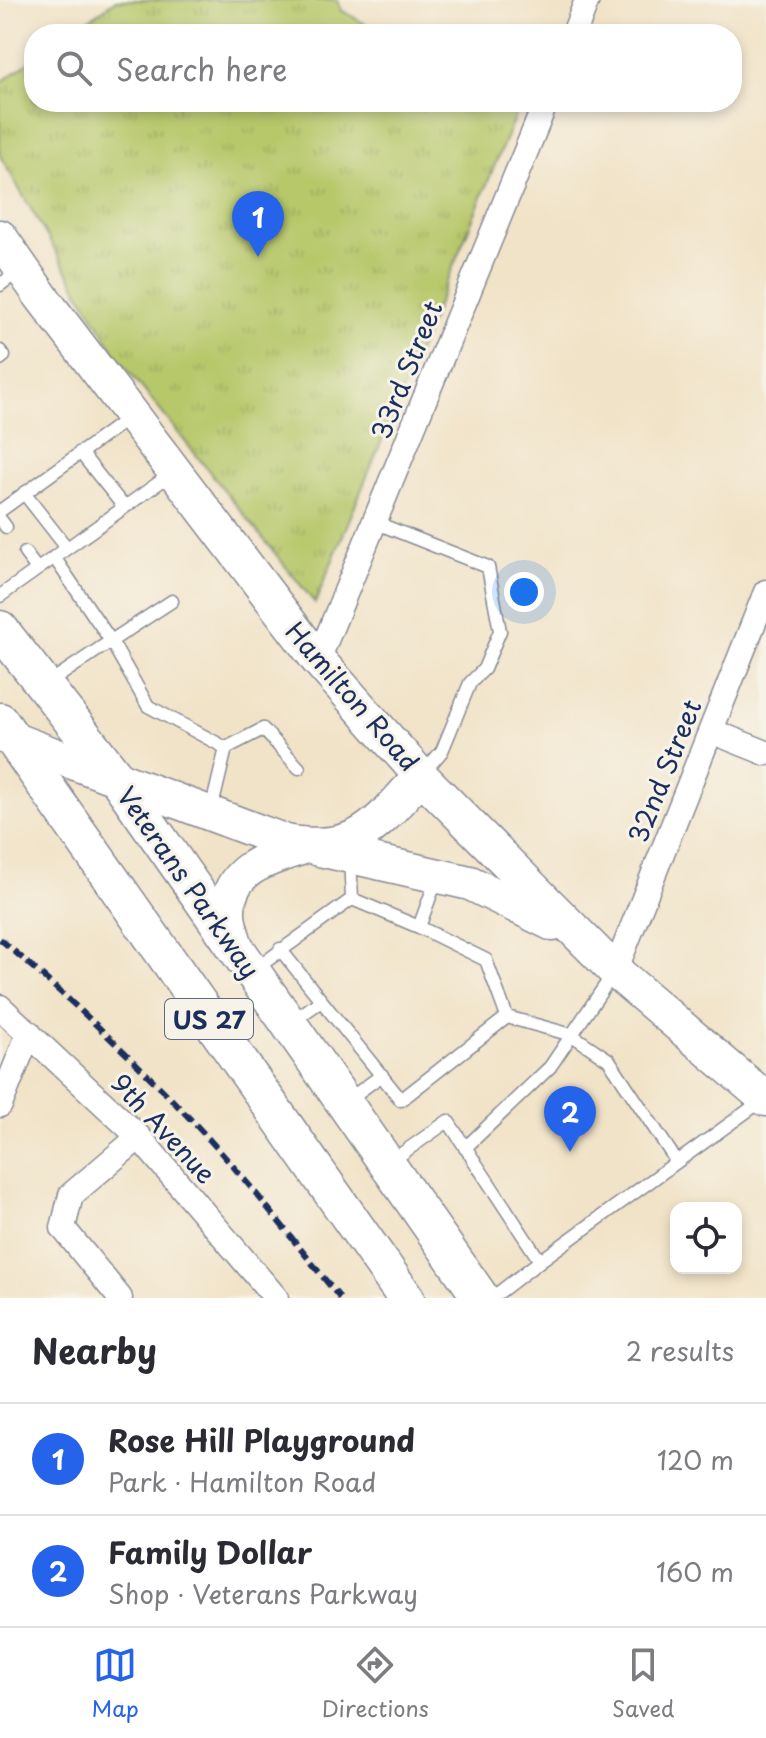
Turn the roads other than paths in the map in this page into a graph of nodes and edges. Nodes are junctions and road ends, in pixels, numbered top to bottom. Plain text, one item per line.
1 (587, 0) edge
2 (578, 24) edge
3 (542, 112) edge
4 (0, 237) edge
5 (11, 277) edge
6 (0, 351) edge
7 (0, 359) edge
8 (131, 416) junction
9 (80, 452) junction
10 (174, 472) junction
11 (24, 493) junction
12 (124, 507) junction
13 (0, 511) edge
14 (374, 522) junction
15 (67, 548) junction
16 (25, 553) dead end
17 (54, 557) junction
18 (37, 569) junction
19 (0, 576) edge
20 (5, 592) edge
21 (766, 592) edge
22 (172, 601) dead end
23 (0, 629) edge
24 (111, 641) junction
25 (318, 660) junction
26 (44, 686) junction
27 (711, 731) junction
28 (4, 732) edge
29 (226, 748) junction
30 (766, 753) edge
31 (299, 768) dead end
32 (421, 776) junction
33 (116, 777) junction
34 (210, 814) junction
35 (311, 847) junction
36 (350, 856) junction
37 (438, 875) junction
38 (352, 899) junction
39 (419, 927) junction
40 (583, 941) junction
41 (256, 957) junction
42 (615, 971) junction
43 (321, 1001) junction
44 (0, 1007) edge
45 (507, 1017) junction
46 (289, 1024) junction
47 (29, 1033) junction
48 (572, 1035) junction
49 (382, 1075) junction
50 (766, 1099) edge
51 (344, 1102) junction
52 (0, 1105) edge
53 (139, 1137) junction
54 (465, 1148) junction
55 (677, 1162) junction
56 (388, 1164) junction
57 (540, 1261) junction
58 (120, 1298) edge
59 (276, 1298) edge
60 (406, 1298) edge
61 (481, 1298) edge
62 (492, 1298) edge

1 - 2 street
3 - 14 street, 33rd Street
4 - 5 street, Hamilton Road
5 - 8 street, Hamilton Road
6 - 7 lane
8 - 9 lane
8 - 10 street, Hamilton Road
9 - 11 lane
9 - 12 lane
10 - 12 lane
10 - 25 street, Hamilton Road
11 - 13 lane
11 - 15 lane
12 - 15 lane
14 - 25 street, 33rd Street
14 - 32 lane
15 - 17 lane
16 - 18 lane
17 - 18 lane
17 - 24 lane
18 - 20 lane
19 - 20 lane
21 - 27 street, 32nd Street
22 - 24 lane
23 - 26 main road, Veterans Parkway / US 27
24 - 26 lane
24 - 29 lane
25 - 32 street, Hamilton Road
26 - 33 main road, Veterans Parkway / US 27
27 - 30 street
27 - 42 street, 32nd Street
28 - 33 street
28 - 60 main road, US 27
29 - 31 lane
29 - 34 lane
32 - 35 street
32 - 40 street, Hamilton Road
33 - 34 street
33 - 41 main road, Veterans Parkway / US 27
34 - 35 street
35 - 36 street
35 - 41 street
36 - 37 street
36 - 38 lane
37 - 39 lane
37 - 40 street
38 - 39 lane
38 - 41 lane
39 - 45 lane
40 - 42 street, Hamilton Road
41 - 43 lane
41 - 46 main road, Veterans Parkway / US 27
42 - 48 lane
42 - 50 street, Hamilton Road
43 - 46 lane
43 - 49 lane
44 - 47 street, 9th Avenue
45 - 48 lane
45 - 49 lane
46 - 51 main road, Veterans Parkway / US 27
47 - 52 street
47 - 53 street, 9th Avenue
48 - 54 lane
48 - 55 lane
49 - 51 lane
50 - 55 lane
51 - 56 main road, Veterans Parkway / US 27
53 - 58 street
53 - 59 street, 9th Avenue
54 - 56 lane
54 - 57 lane
55 - 57 lane
56 - 61 main road, Veterans Parkway / US 27
57 - 62 lane

